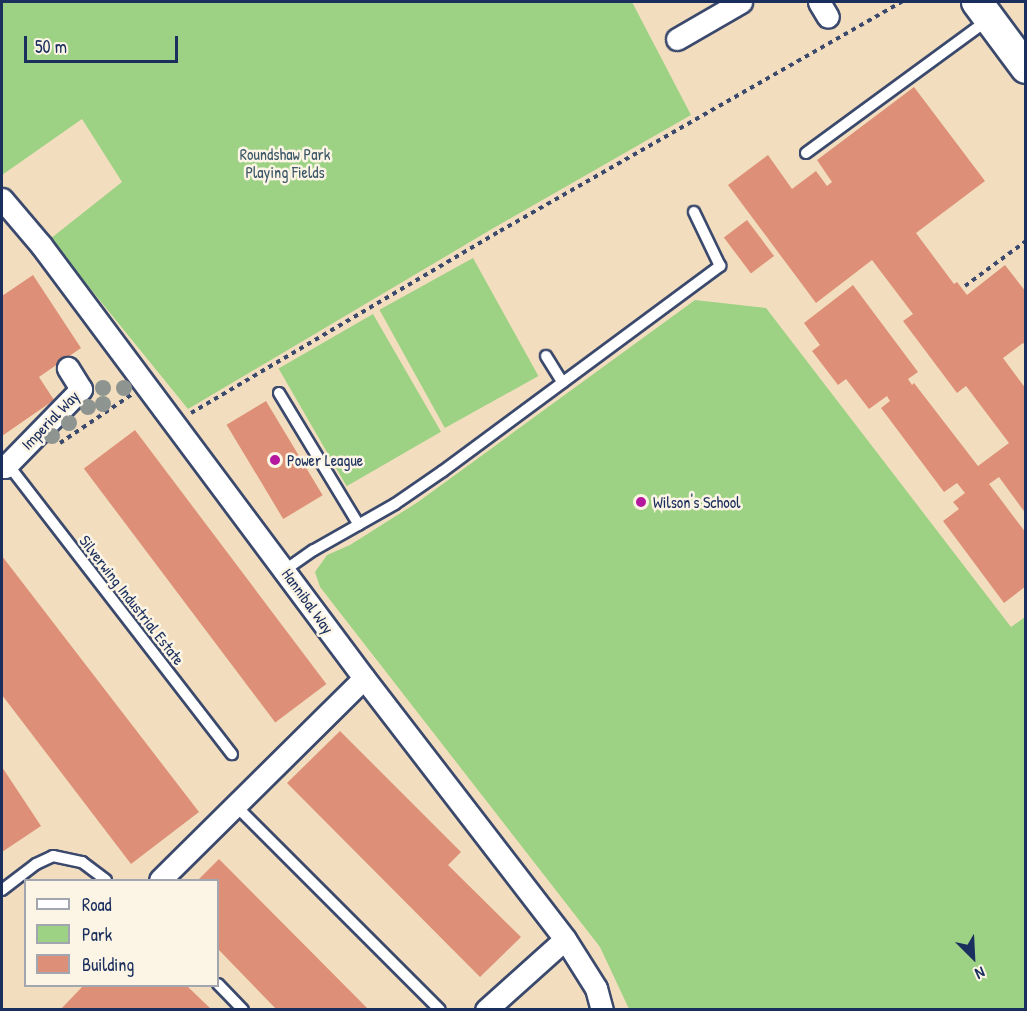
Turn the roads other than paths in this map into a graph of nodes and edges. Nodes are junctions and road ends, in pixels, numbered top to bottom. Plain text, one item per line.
1 (741, 2) edge
2 (984, 10) edge
3 (677, 39) dead end
4 (1025, 65) edge
5 (806, 153) dead end
6 (2, 199) edge
7 (694, 212) dead end
8 (546, 356) dead end
9 (68, 368) dead end
10 (562, 382) junction
11 (279, 393) dead end
12 (3, 467) edge
13 (358, 525) junction
14 (285, 570) junction
15 (364, 678) junction
16 (232, 754) dead end
17 (236, 806) junction
18 (105, 879) edge
19 (161, 879) edge
20 (2, 890) edge
21 (566, 939) junction
22 (219, 985) edge
23 (243, 1010) edge
24 (440, 1010) edge
25 (486, 1010) edge
26 (602, 1010) edge

1 - 3 street
2 - 4 main road
2 - 5 lane
6 - 14 street, Hannibal Way
7 - 10 lane
8 - 10 lane
9 - 12 street, Imperial Way
10 - 13 lane
11 - 13 lane
12 - 16 lane, Silverwing Industrial Estate
13 - 14 lane
14 - 15 street, Hannibal Way
15 - 17 street
15 - 21 street, Hannibal Way
17 - 19 street
17 - 24 lane
18 - 20 lane
21 - 25 street
21 - 26 street, Hannibal Way
22 - 23 lane

